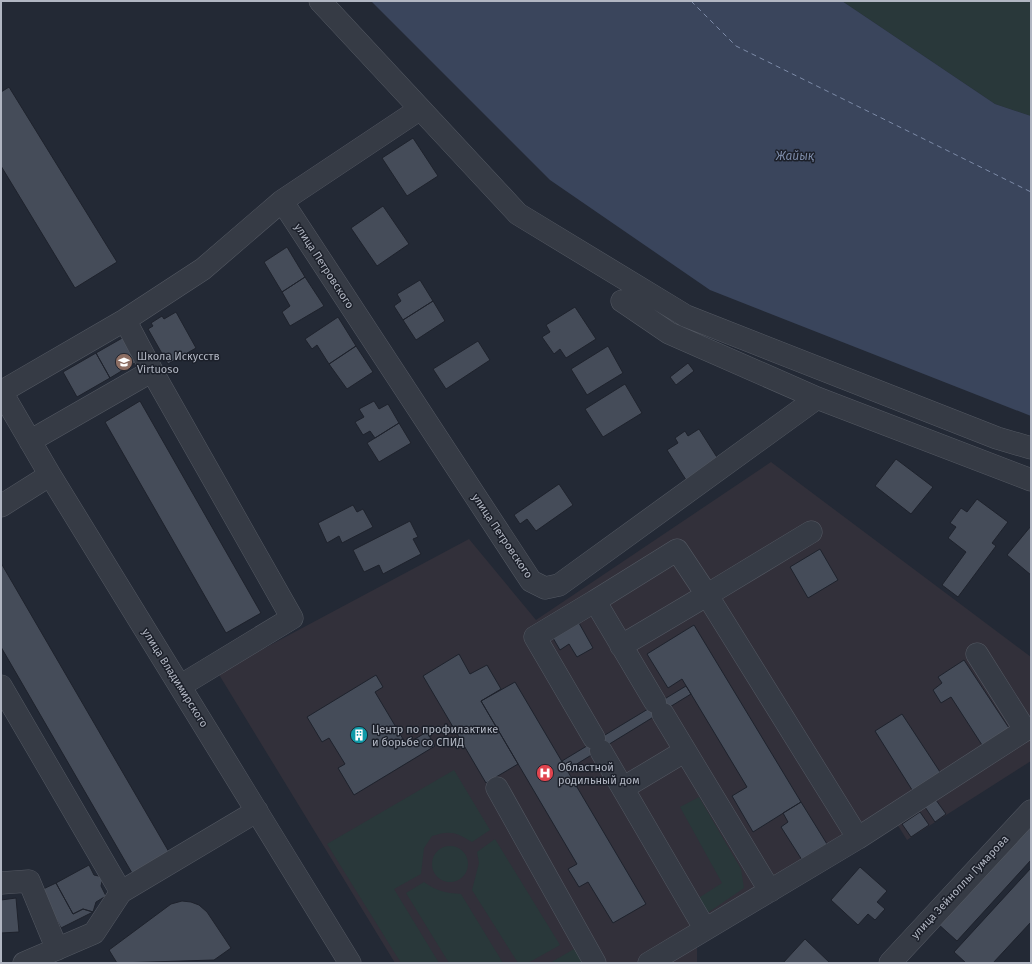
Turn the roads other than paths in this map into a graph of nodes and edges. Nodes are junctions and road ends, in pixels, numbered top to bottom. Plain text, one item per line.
1 (320, 1) edge
2 (420, 109) junction
3 (282, 201) junction
4 (622, 301) dead end
5 (125, 320) junction
6 (152, 371) junction
7 (1, 392) edge
8 (817, 398) junction
9 (30, 441) junction
10 (1031, 448) edge
11 (50, 475) junction
12 (1031, 480) edge
13 (1, 506) edge
14 (811, 532) dead end
15 (707, 595) junction
16 (595, 601) junction
17 (621, 646) junction
18 (977, 654) dead end
19 (1, 686) edge
20 (180, 686) junction
21 (685, 751) junction
22 (497, 788) dead end
23 (623, 788) junction
24 (257, 811) junction
25 (1031, 811) edge
26 (858, 838) junction
27 (1, 883) edge
28 (770, 890) junction
29 (121, 892) junction
30 (705, 929) junction
31 (57, 949) junction
32 (24, 963) edge
33 (350, 963) edge
34 (595, 963) edge
35 (649, 963) edge
36 (890, 963) edge

1 - 2 street
2 - 3 street
2 - 10 street
3 - 5 street
3 - 8 street, улица Петровского
4 - 8 street
5 - 6 street
5 - 7 street
6 - 9 street
6 - 20 street
7 - 9 street, улица Владимирского
8 - 12 street
9 - 11 street, улица Владимирского
11 - 13 street
11 - 20 street, улица Владимирского
14 - 15 street
15 - 16 street
15 - 17 street
15 - 26 street
16 - 17 street
16 - 23 street
17 - 21 street
18 - 26 street
19 - 29 street
20 - 24 street, улица Владимирского
21 - 23 street
21 - 28 street
22 - 34 street
23 - 30 street
24 - 29 street
24 - 33 street, улица Владимирского
25 - 36 street, улица Зейноллы Гумарова
26 - 28 street
27 - 31 street
28 - 30 street
29 - 31 street
30 - 35 street
31 - 32 street

